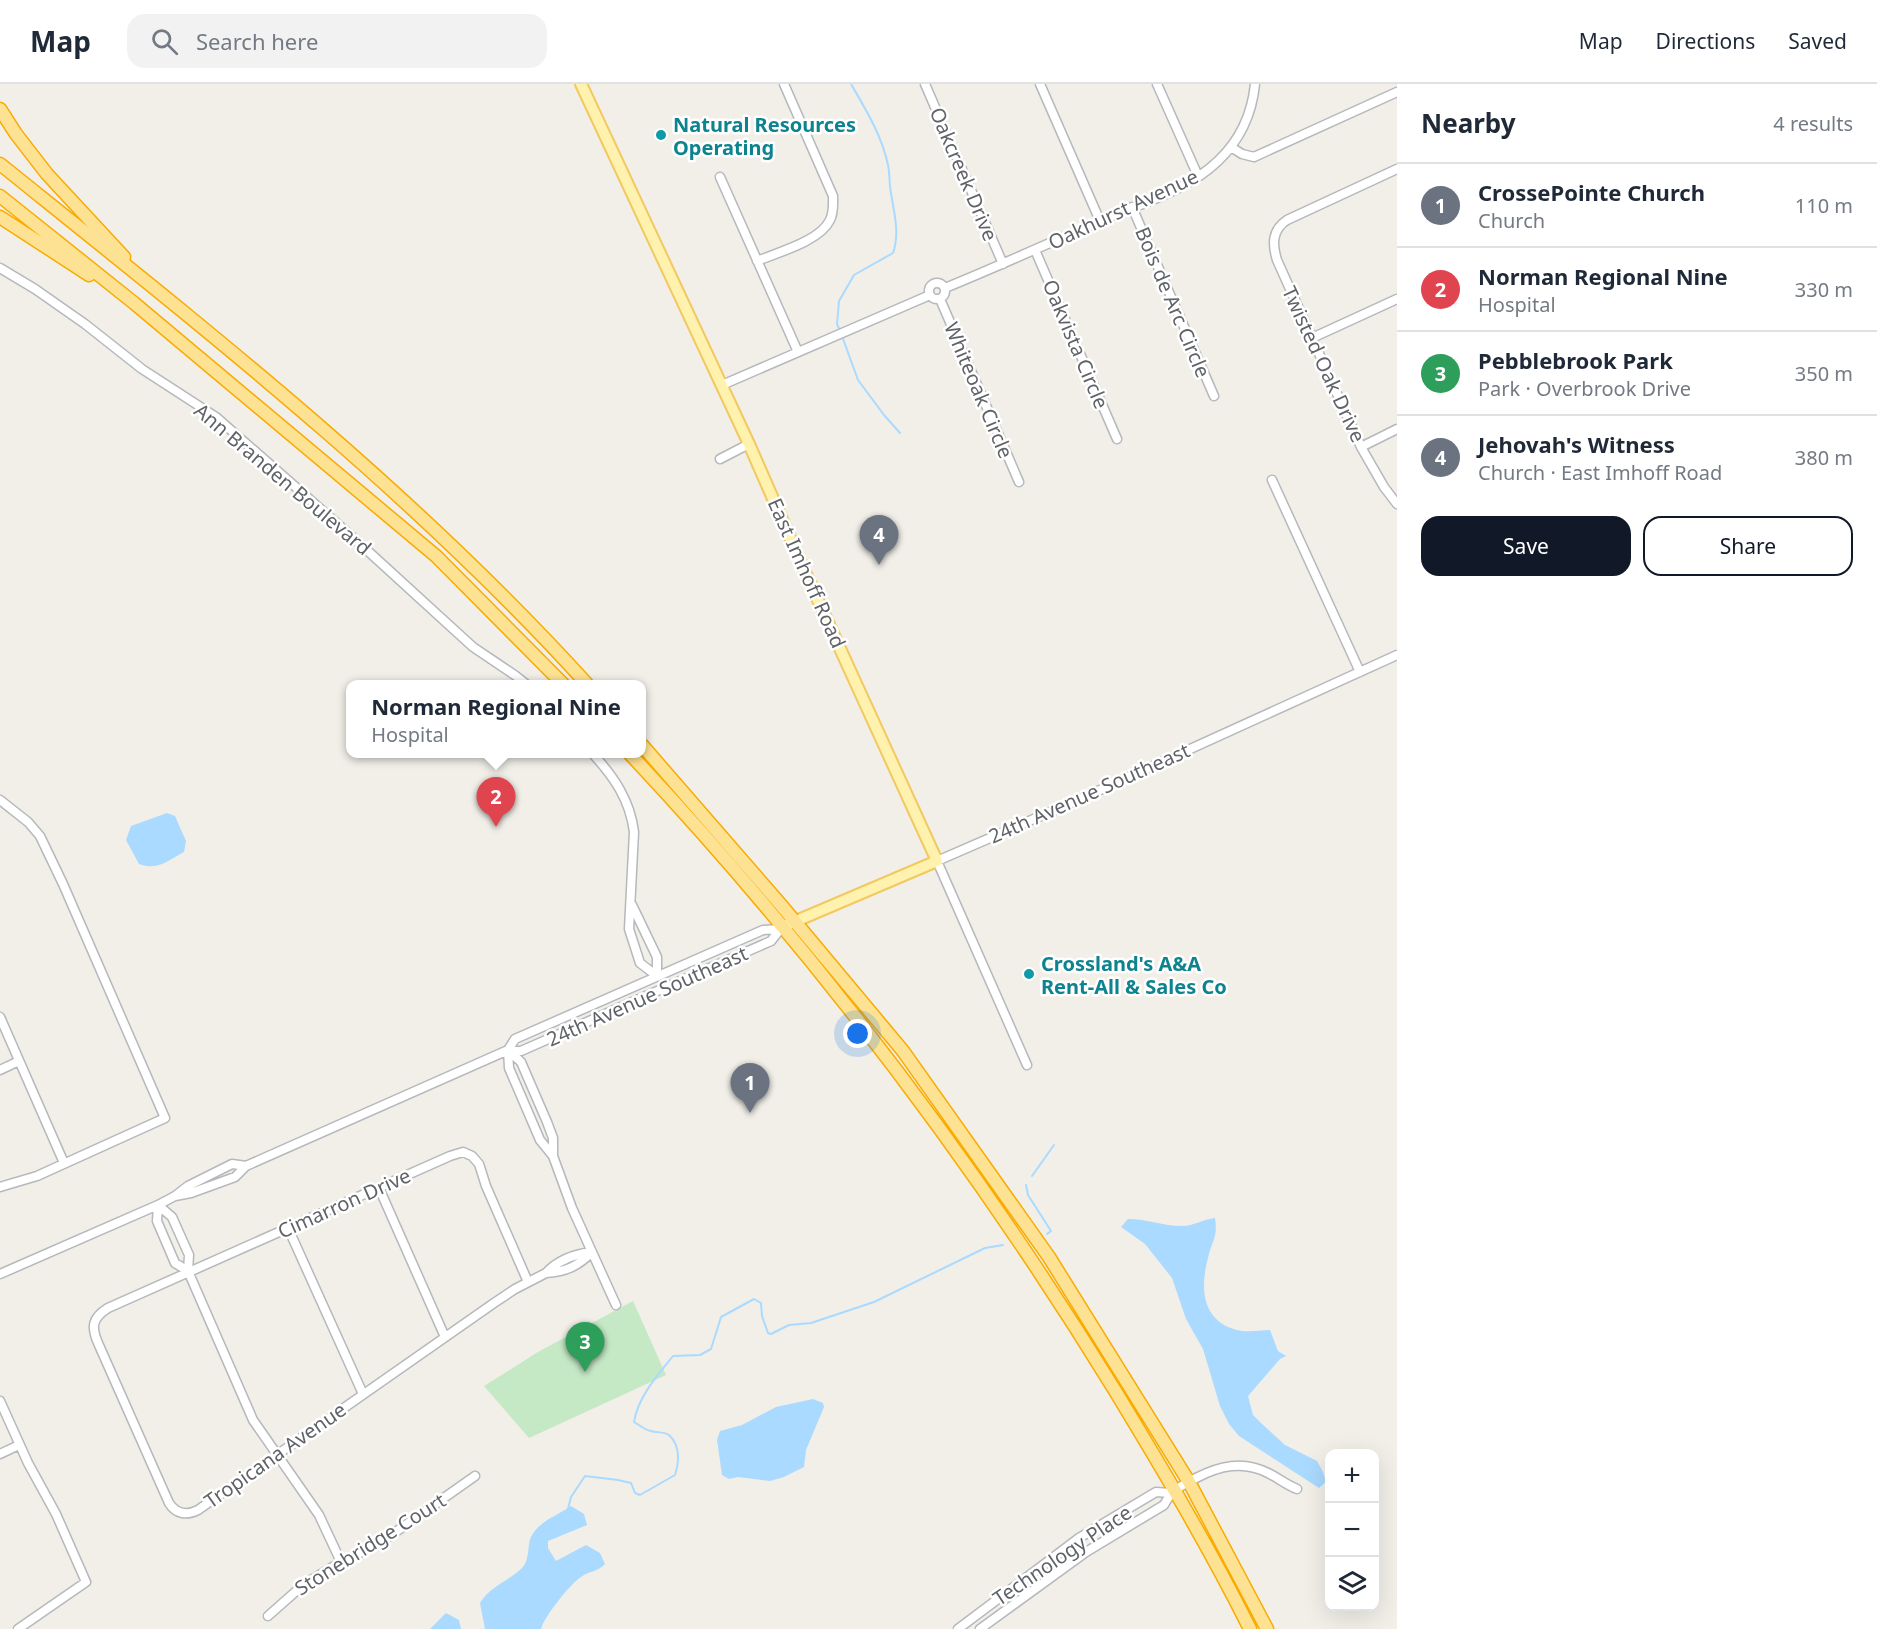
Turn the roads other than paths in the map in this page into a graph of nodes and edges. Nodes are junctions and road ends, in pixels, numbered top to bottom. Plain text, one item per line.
1 (581, 84) edge
2 (784, 84) edge
3 (924, 84) edge
4 (1041, 84) edge
5 (1157, 84) edge
6 (1255, 84) edge
7 (1397, 92) edge
8 (0, 109) edge
9 (1230, 147) junction
10 (0, 164) edge
11 (1397, 169) edge
12 (1198, 176) junction
13 (720, 177) dead end
14 (0, 196) edge
15 (1132, 207) junction
16 (0, 217) edge
17 (1100, 221) junction
18 (1035, 250) junction
19 (758, 261) junction
20 (1003, 264) junction
21 (0, 268) edge
22 (147, 282) junction
23 (945, 288) junction
24 (930, 295) junction
25 (940, 299) junction
26 (1397, 299) edge
27 (134, 303) junction
28 (1312, 338) junction
29 (798, 351) junction
30 (722, 385) junction
31 (1214, 396) dead end
32 (1397, 429) edge
33 (1117, 439) dead end
34 (749, 444) junction
35 (1361, 447) junction
36 (720, 459) dead end
37 (1272, 480) dead end
38 (1018, 482) dead end
39 (1397, 504) edge
40 (1397, 655) edge
41 (1360, 672) junction
42 (521, 680) edge
43 (559, 680) edge
44 (583, 680) edge
45 (646, 750) edge
46 (597, 758) edge
47 (635, 758) edge
48 (0, 800) edge
49 (938, 861) junction
50 (631, 905) junction
51 (795, 922) junction
52 (781, 928) junction
53 (657, 976) junction
54 (0, 1017) edge
55 (508, 1050) junction
56 (19, 1061) junction
57 (1027, 1065) dead end
58 (0, 1070) edge
59 (553, 1156) junction
60 (64, 1163) junction
61 (0, 1187) edge
62 (379, 1188) junction
63 (158, 1205) junction
64 (288, 1228) junction
65 (592, 1252) junction
66 (188, 1271) junction
67 (0, 1274) edge
68 (528, 1282) junction
69 (616, 1305) dead end
70 (94, 1321) joint
71 (445, 1337) junction
72 (363, 1394) junction
73 (0, 1401) edge
74 (19, 1445) junction
75 (0, 1454) edge
76 (276, 1454) junction
77 (475, 1476) dead end
78 (1188, 1482) junction
79 (1297, 1489) dead end
80 (1172, 1491) junction
81 (341, 1562) junction
82 (268, 1616) dead end
83 (18, 1629) edge
84 (958, 1629) edge
85 (980, 1629) edge
86 (1250, 1629) edge
87 (1268, 1629) edge

1 - 30 main road, East Imhoff Road
2 - 19 street
3 - 20 street, Oakcreek Drive
4 - 17 street
5 - 12 street
6 - 9 street, Oakhurst Avenue
7 - 9 street
8 - 22 highway
9 - 12 street, Oakhurst Avenue
10 - 22 highway
11 - 28 street, Twisted Oak Drive
12 - 15 street, Oakhurst Avenue
13 - 19 street
14 - 27 highway
15 - 17 street, Oakhurst Avenue
15 - 31 street, Bois de Arc Circle
16 - 27 highway
17 - 18 street, Oakhurst Avenue
18 - 20 street, Oakhurst Avenue
18 - 33 street, Oakvista Circle
19 - 29 street
20 - 23 street, Oakhurst Avenue
21 - 42 street, Ann Branden Boulevard
22 - 44 highway
23 - 24 street
23 - 25 street
24 - 25 street
24 - 29 street
25 - 38 street, Whiteoak Circle
26 - 28 street
27 - 43 highway
28 - 35 street, Twisted Oak Drive
29 - 30 street
30 - 34 main road, East Imhoff Road
32 - 35 street
34 - 36 street
34 - 49 main road, East Imhoff Road
35 - 39 street, Twisted Oak Drive
37 - 41 street
40 - 41 street, 24th Avenue Southeast
41 - 49 street, 24th Avenue Southeast
45 - 51 highway
46 - 50 street
47 - 52 highway
48 - 60 street
49 - 51 main road, 24th Avenue Southeast
49 - 57 street, East Imhoff Road
50 - 53 street
50 - 53 street
51 - 52 main road, 24th Avenue Southeast
51 - 78 highway
52 - 53 street, 24th Avenue Southeast
52 - 55 street, 24th Avenue Southeast
52 - 80 highway
53 - 55 street, 24th Avenue Southeast
54 - 56 street
55 - 59 street
55 - 59 street
55 - 63 street, 24th Avenue Southeast
56 - 58 street
56 - 60 street
59 - 65 street
60 - 61 street
62 - 64 street, Cimarron Drive
62 - 68 street, Cimarron Drive
62 - 71 street
63 - 66 street
63 - 66 street
63 - 67 street, 24th Avenue Southeast
64 - 66 street, Cimarron Drive
64 - 72 street
65 - 68 street, Tropicana Avenue
65 - 69 street
66 - 70 street, Cimarron Drive
66 - 76 street
68 - 71 street, Tropicana Avenue
70 - 76 street, Tropicana Avenue
71 - 72 street, Tropicana Avenue
72 - 76 street, Tropicana Avenue
73 - 74 street
74 - 75 street
74 - 83 street
76 - 81 street
77 - 81 street, Stonebridge Court
78 - 79 street, Technology Place
78 - 80 street, Technology Place
78 - 87 highway
80 - 84 street, Technology Place
80 - 85 street, Technology Place
80 - 86 highway
81 - 82 street, Stonebridge Court

